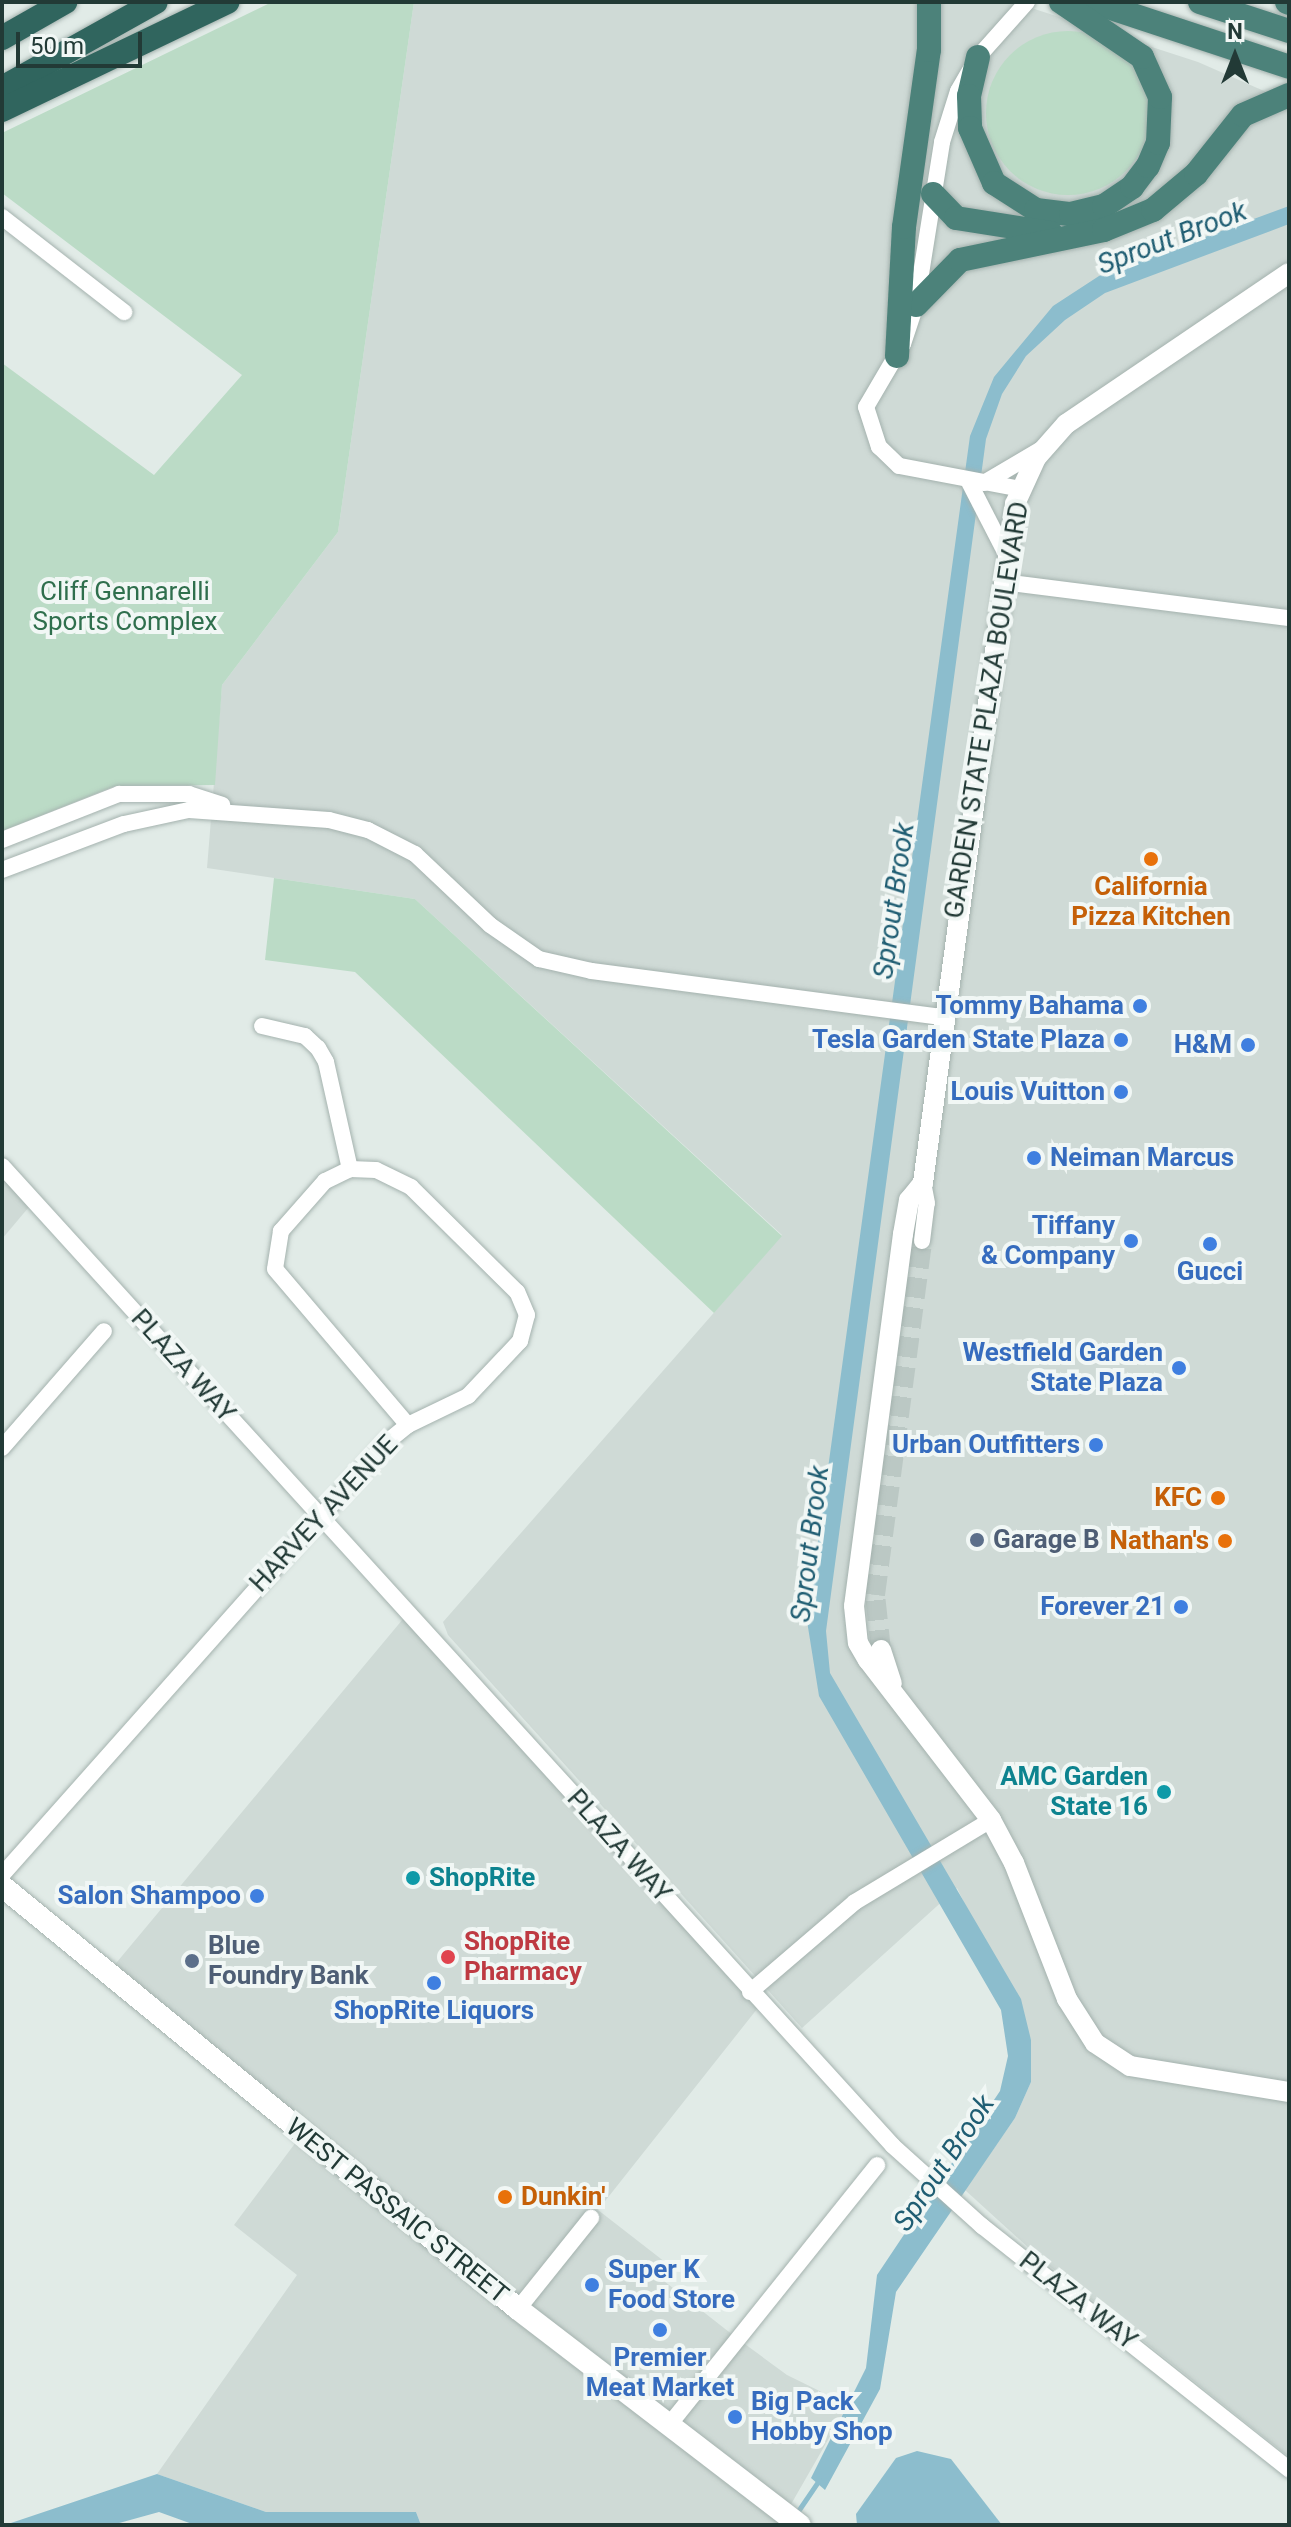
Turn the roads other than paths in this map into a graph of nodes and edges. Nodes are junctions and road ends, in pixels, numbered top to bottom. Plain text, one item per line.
1 (65, 2) edge
2 (156, 2) edge
3 (227, 2) edge
4 (929, 2) edge
5 (1027, 2) edge
6 (1061, 2) edge
7 (1093, 2) edge
8 (1200, 2) edge
9 (1289, 31) edge
10 (2, 38) edge
11 (978, 57) junction
12 (1289, 67) edge
13 (2, 88) edge
14 (1289, 95) edge
15 (2, 110) edge
16 (933, 194) junction
17 (2, 217) edge
18 (1069, 236) junction
19 (1289, 273) edge
20 (916, 305) junction
21 (124, 312) dead end
22 (897, 356) junction
23 (1043, 448) junction
24 (976, 482) junction
25 (1021, 489) junction
26 (1006, 554) junction
27 (1003, 582) junction
28 (1289, 618) edge
29 (235, 810) junction
30 (33, 826) junction
31 (2, 840) edge
32 (43, 854) junction
33 (2, 870) edge
34 (943, 1017) junction
35 (262, 1026) dead end
36 (2, 1166) edge
37 (350, 1169) junction
38 (923, 1183) junction
39 (922, 1241) tunnel mouth
40 (104, 1331) dead end
41 (408, 1425) junction
42 (2, 1448) edge
43 (320, 1516) junction
44 (881, 1650) tunnel mouth
45 (898, 1698) junction
46 (991, 1820) junction
47 (2, 1875) edge
48 (2, 1886) edge
49 (750, 1992) junction
50 (1289, 2092) edge
51 (877, 2165) dead end
52 (591, 2218) dead end
53 (518, 2309) junction
54 (669, 2425) junction
55 (1289, 2469) edge
56 (800, 2525) edge

1 - 10 highway
2 - 13 highway
3 - 15 highway
4 - 22 highway
5 - 11 street
6 - 11 highway
7 - 12 highway
8 - 9 highway
11 - 16 street
14 - 18 highway
16 - 18 highway
16 - 20 street
17 - 21 street
18 - 20 highway
19 - 23 street, GARDEN STATE PLAZA BOULEVARD
20 - 22 street
22 - 24 street
23 - 24 street
23 - 25 street, GARDEN STATE PLAZA BOULEVARD
24 - 25 street
24 - 26 street
25 - 26 street, GARDEN STATE PLAZA BOULEVARD
26 - 27 street, GARDEN STATE PLAZA BOULEVARD
27 - 28 street
27 - 34 street, GARDEN STATE PLAZA BOULEVARD
29 - 30 street
29 - 32 street
29 - 34 street
30 - 31 street
30 - 32 street
32 - 33 street
34 - 38 street, GARDEN STATE PLAZA BOULEVARD
35 - 37 street
36 - 43 street, PLAZA WAY
37 - 41 street
37 - 41 street, HARVEY AVENUE
38 - 39 street, GARDEN STATE PLAZA BOULEVARD
38 - 45 street, GARDEN STATE PLAZA BOULEVARD
40 - 42 street
41 - 43 street, HARVEY AVENUE
43 - 47 street, HARVEY AVENUE
43 - 49 street, PLAZA WAY
44 - 45 street, GARDEN STATE PLAZA BOULEVARD
45 - 46 street, GARDEN STATE PLAZA BOULEVARD
46 - 49 street
46 - 50 street, GARDEN STATE PLAZA BOULEVARD
48 - 53 main road, WEST PASSAIC STREET
49 - 55 street, PLAZA WAY
51 - 54 street
52 - 53 street
53 - 54 main road, WEST PASSAIC STREET
54 - 56 main road, WEST PASSAIC STREET

